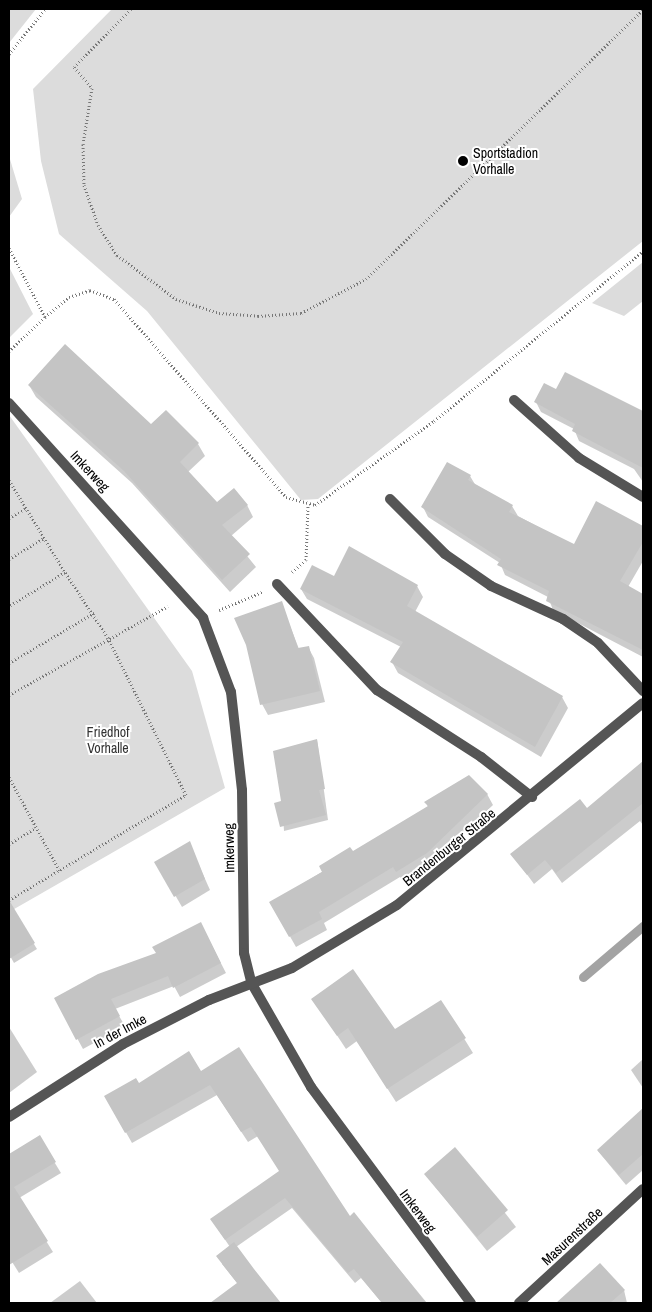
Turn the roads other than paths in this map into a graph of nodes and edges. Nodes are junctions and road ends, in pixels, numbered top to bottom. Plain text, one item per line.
1 (514, 400) dead end
2 (9, 403) edge
3 (643, 497) edge
4 (390, 499) dead end
5 (274, 586) road end
6 (643, 691) edge
7 (643, 703) edge
8 (532, 797) junction
9 (252, 984) junction
10 (9, 1117) edge
11 (643, 1189) edge
12 (471, 1303) edge
13 (519, 1303) edge

1 - 3 street
2 - 9 street, Imkerweg
4 - 6 street
5 - 8 street
7 - 8 street, Brandenburger Straße
8 - 9 street, Brandenburger Straße
9 - 10 street, In der Imke
9 - 12 street, Imkerweg
11 - 13 street, Masurenstraße

